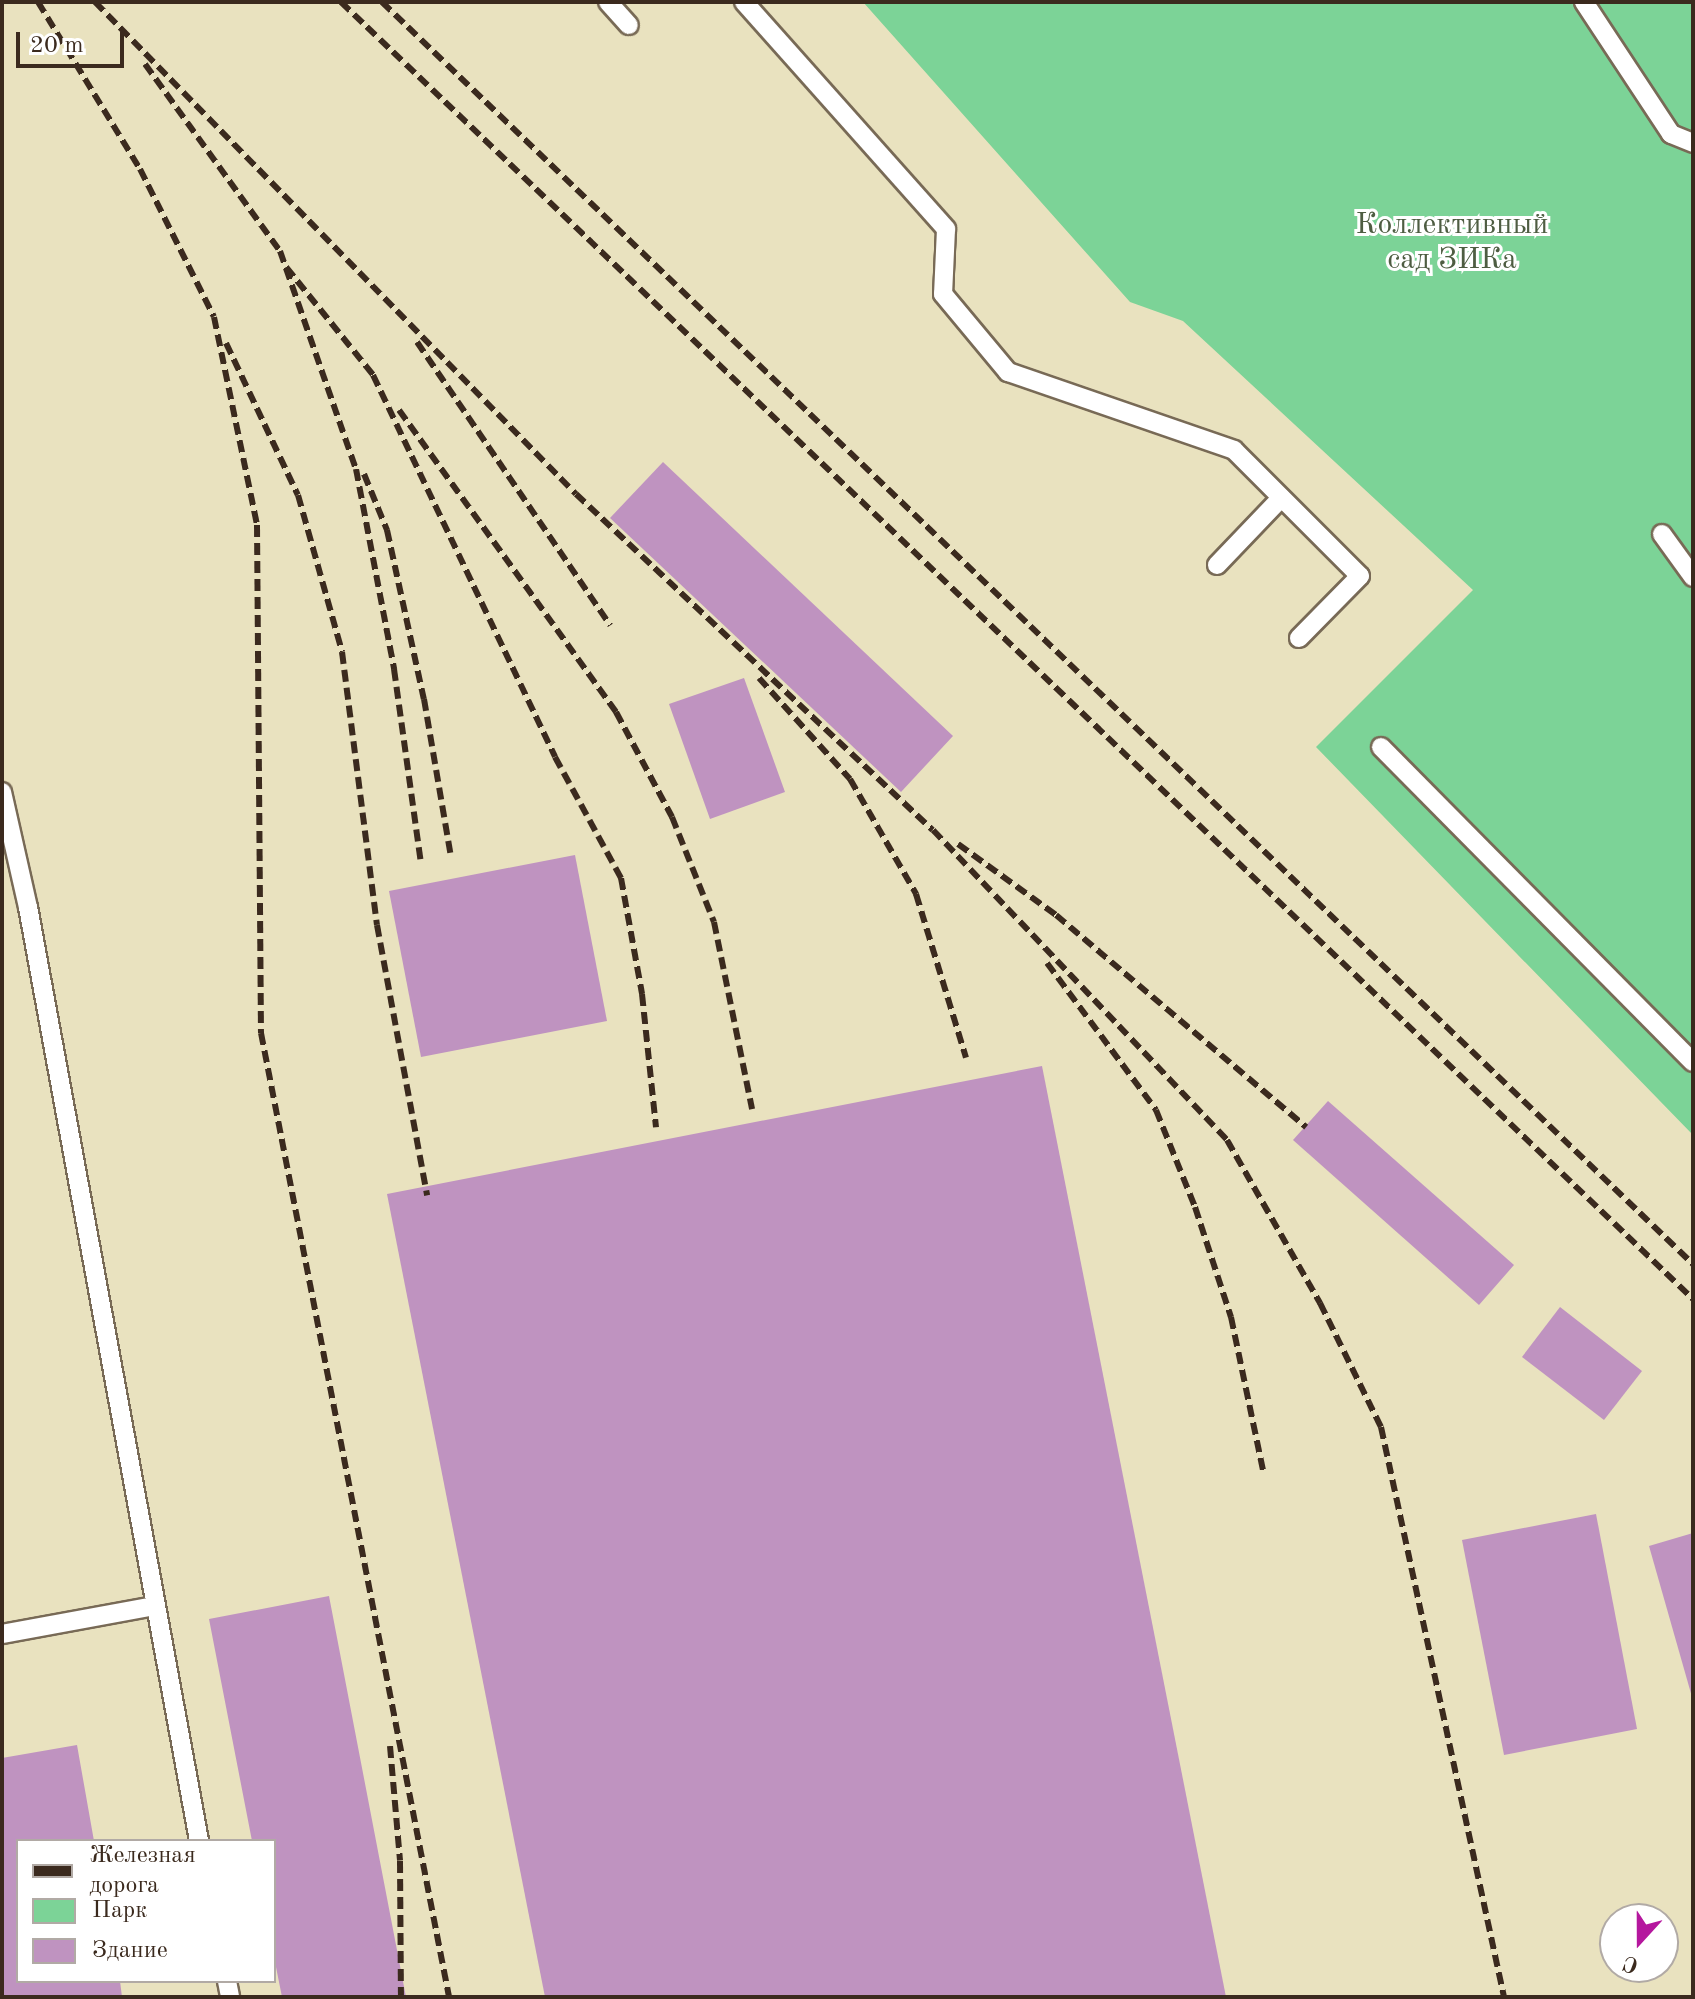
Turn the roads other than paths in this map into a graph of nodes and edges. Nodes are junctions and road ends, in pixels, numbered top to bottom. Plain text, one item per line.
1 (608, 2) edge
2 (744, 2) edge
3 (1584, 2) edge
4 (629, 25) dead end
5 (1693, 143) edge
6 (1281, 498) junction
7 (1662, 534) dead end
8 (1217, 565) dead end
9 (1693, 577) edge
10 (1299, 638) dead end
11 (1381, 747) dead end
12 (2, 792) edge
13 (1693, 1062) edge
14 (154, 1606) junction
15 (2, 1634) edge
16 (199, 1839) edge

1 - 4 lane
2 - 6 lane
3 - 5 lane
6 - 8 lane
6 - 10 lane
7 - 9 lane
11 - 13 lane
12 - 14 lane
14 - 15 lane
14 - 16 lane

